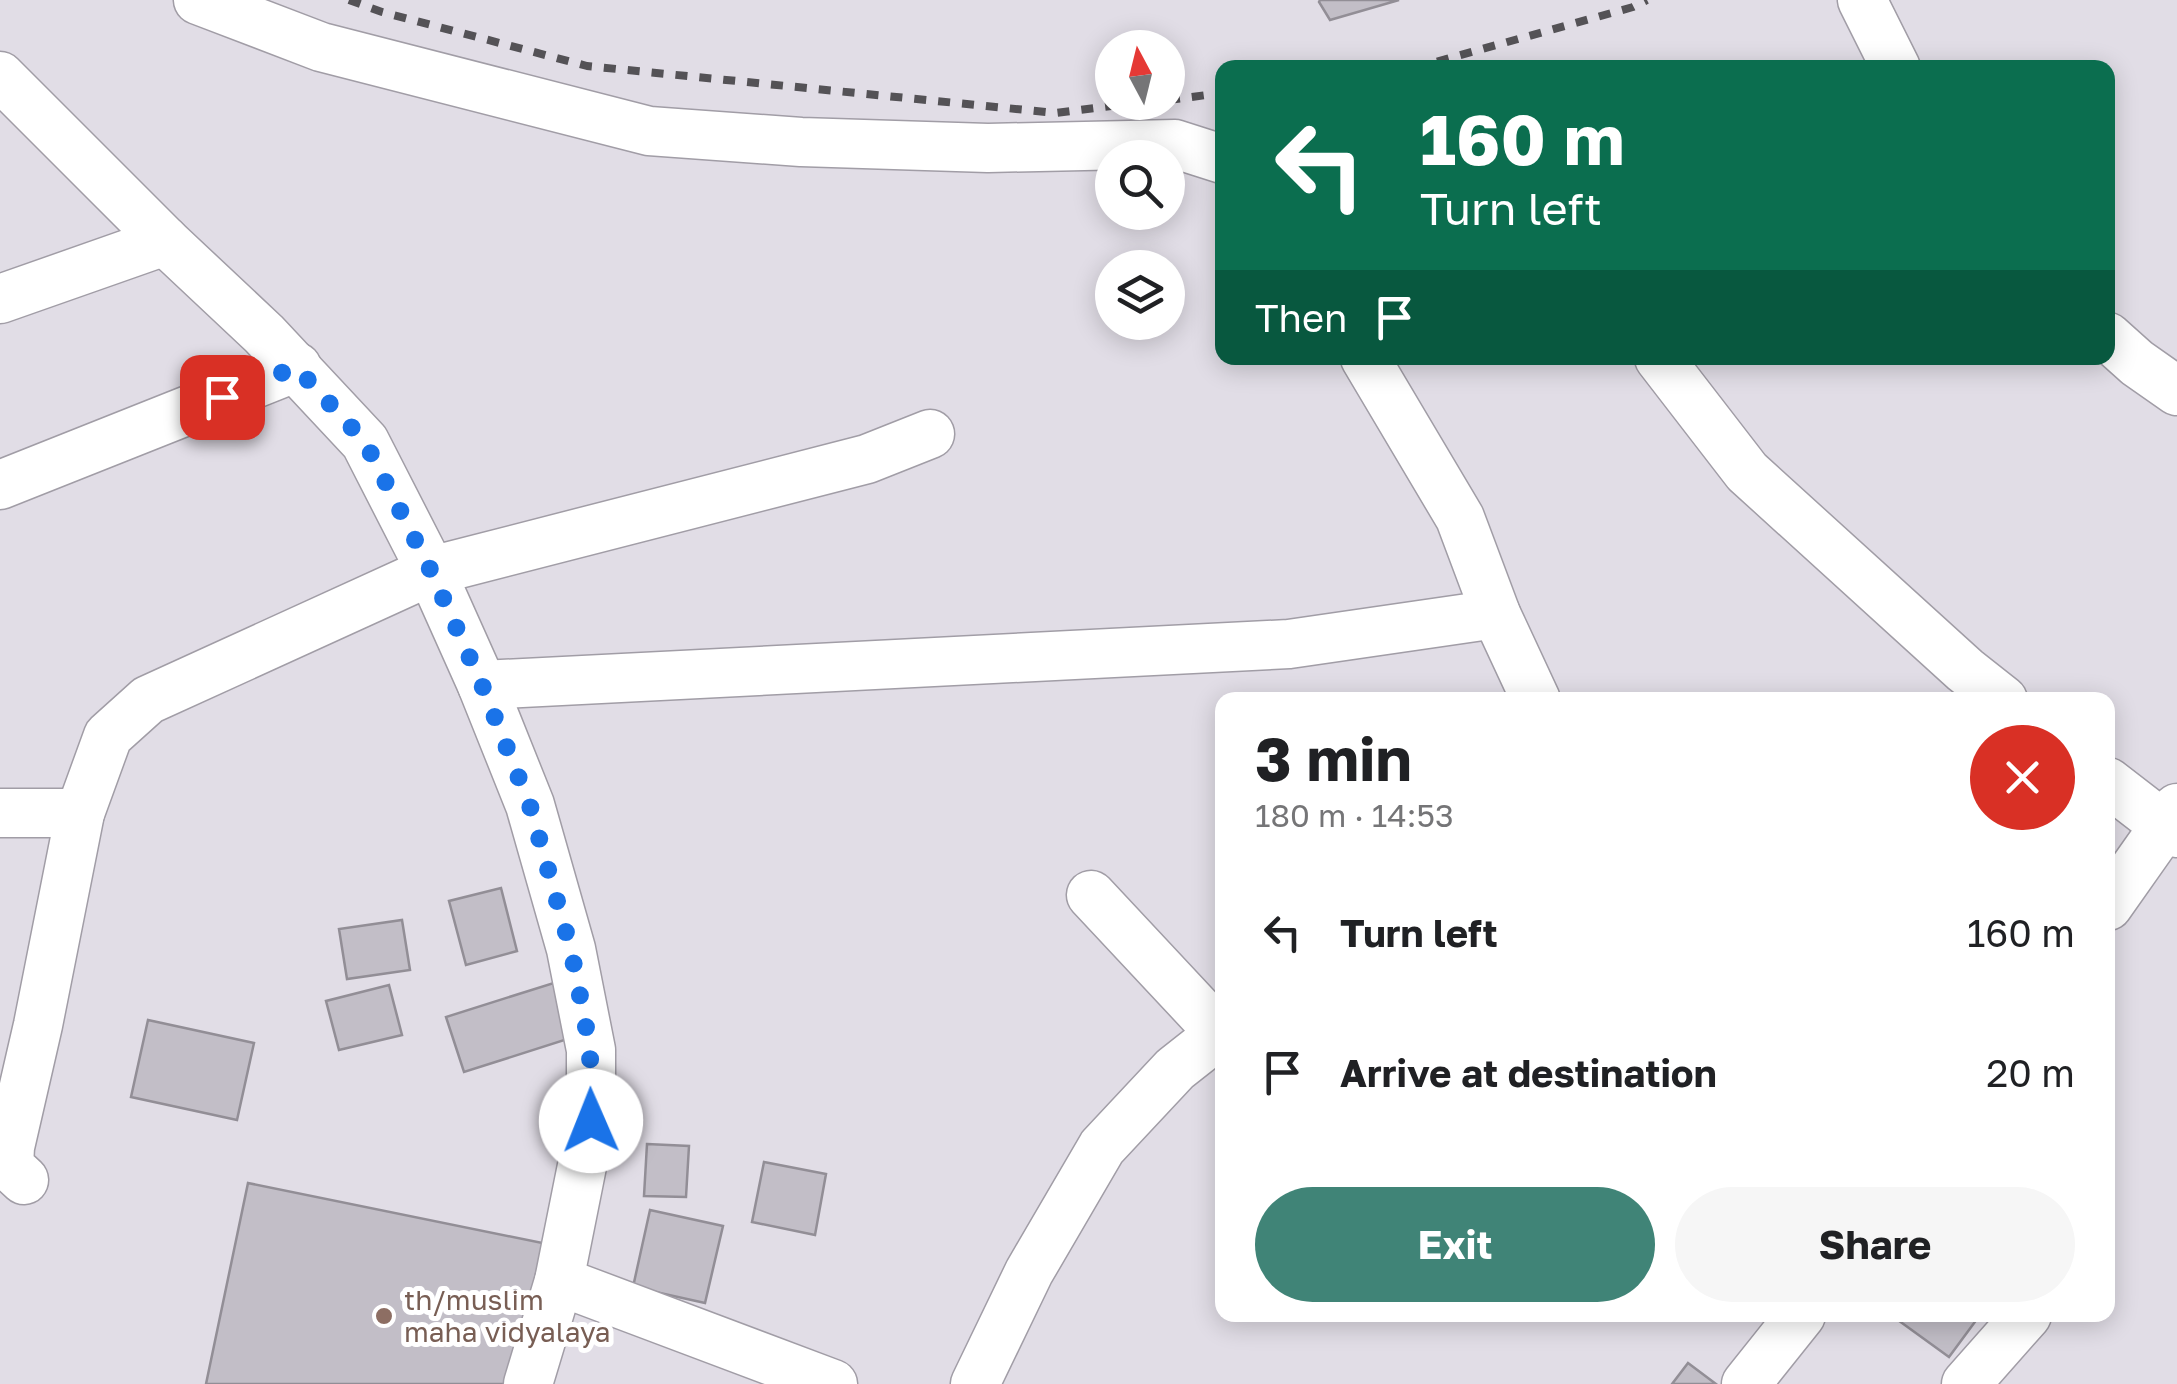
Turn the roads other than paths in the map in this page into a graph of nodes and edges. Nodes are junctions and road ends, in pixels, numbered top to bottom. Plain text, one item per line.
1 (198, 0) edge
2 (1862, 0) edge
3 (1892, 60) edge
4 (0, 76) edge
5 (1215, 157) edge
6 (166, 241) junction
7 (0, 299) edge
8 (2115, 344) edge
9 (1369, 365) edge
10 (1664, 365) edge
11 (296, 367) junction
12 (2177, 391) edge
13 (930, 434) dead end
14 (0, 485) edge
15 (431, 571) junction
16 (1496, 614) junction
17 (482, 685) junction
18 (1949, 685) edge
19 (1532, 692) edge
20 (1974, 692) edge
21 (2115, 786) edge
22 (80, 812) junction
23 (0, 813) edge
24 (2173, 822) edge
25 (1091, 895) dead end
26 (2115, 897) edge
27 (19, 1023) edge
28 (1215, 1027) edge
29 (1215, 1038) edge
30 (24, 1180) dead end
31 (560, 1281) junction
32 (1795, 1322) edge
33 (2021, 1322) edge
34 (528, 1384) edge
35 (833, 1384) edge
36 (975, 1384) edge
37 (1746, 1384) edge
38 (1966, 1384) edge

1 - 5 street
2 - 3 street
4 - 6 street
6 - 7 street
6 - 11 street
8 - 12 street
9 - 16 street
10 - 18 street
11 - 14 street
11 - 15 street
13 - 15 street
15 - 17 street
15 - 22 street
16 - 17 street
16 - 19 street
17 - 31 street
18 - 20 street
21 - 24 street
22 - 23 street
22 - 27 street
24 - 26 street
25 - 28 street
27 - 30 street
29 - 36 street
31 - 34 street
31 - 35 street
32 - 37 street
33 - 38 street

